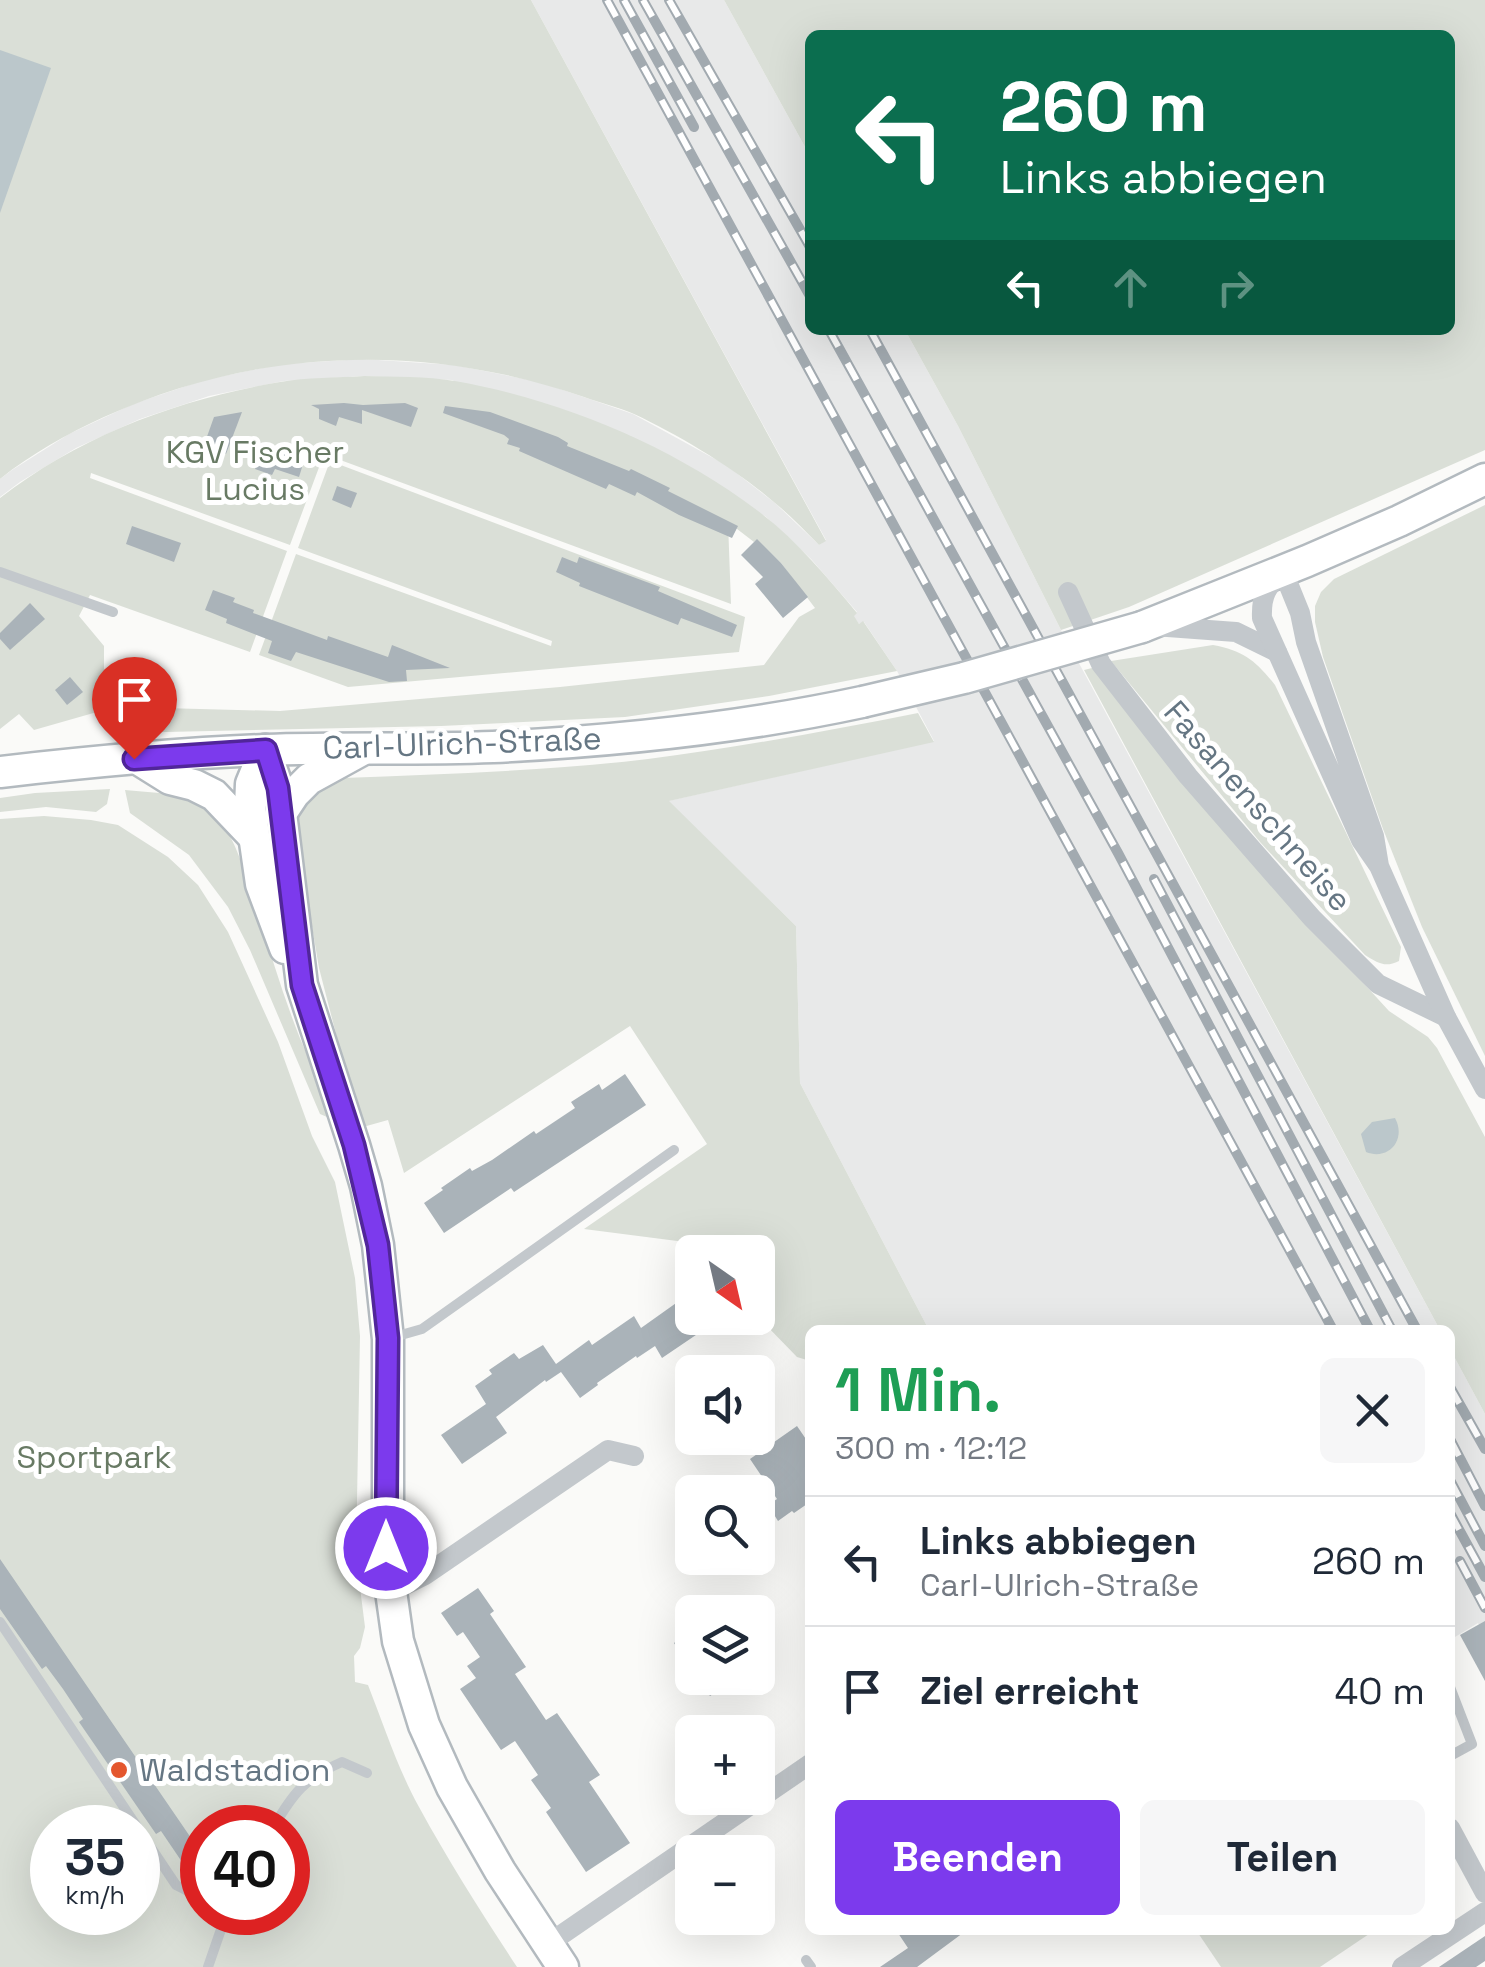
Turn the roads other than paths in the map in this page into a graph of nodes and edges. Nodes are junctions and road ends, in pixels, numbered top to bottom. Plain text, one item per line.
1 (1485, 480) edge
2 (1283, 571) junction
3 (0, 572) edge
4 (1068, 592) dead end
5 (113, 612) dead end
6 (1146, 626) junction
7 (1278, 652) junction
8 (266, 750) junction
9 (362, 750) junction
10 (136, 759) junction
11 (0, 772) edge
12 (280, 815) junction
13 (253, 836) junction
14 (1380, 866) junction
15 (302, 985) junction
16 (1446, 1017) junction
17 (1485, 1089) edge
18 (674, 1150) dead end
19 (388, 1338) junction
20 (634, 1456) dead end
21 (389, 1586) junction
22 (0, 1622) edge
23 (1455, 1701) edge
24 (1455, 1753) edge
25 (805, 1768) edge
26 (367, 1773) dead end
27 (285, 1805) edge
28 (1455, 1837) edge
29 (180, 1887) edge
30 (1485, 1893) edge
31 (1485, 1912) edge
32 (1455, 1932) edge
33 (220, 1935) edge
34 (1450, 1935) edge
35 (555, 1955) edge
36 (208, 1967) edge
37 (1402, 1967) edge

1 - 2 street, Carl-Ulrich-Straße
2 - 6 street, Carl-Ulrich-Straße
2 - 7 street
2 - 14 street
3 - 5 lane
4 - 16 street, Fasanenschneise
6 - 7 street
6 - 9 street, Carl-Ulrich-Straße, bridge
7 - 14 street
8 - 9 street, Carl-Ulrich-Straße
8 - 10 street, Carl-Ulrich-Straße
8 - 12 street
8 - 13 street
9 - 12 street
10 - 11 street, Carl-Ulrich-Straße
10 - 13 street
12 - 15 street
13 - 15 street
14 - 16 street
15 - 19 street
16 - 17 street
18 - 19 lane
19 - 21 street
20 - 21 street
21 - 35 street
22 - 29 lane
23 - 24 lane
25 - 35 street
26 - 27 lane
28 - 30 street
31 - 32 street
33 - 36 lane
34 - 37 street

